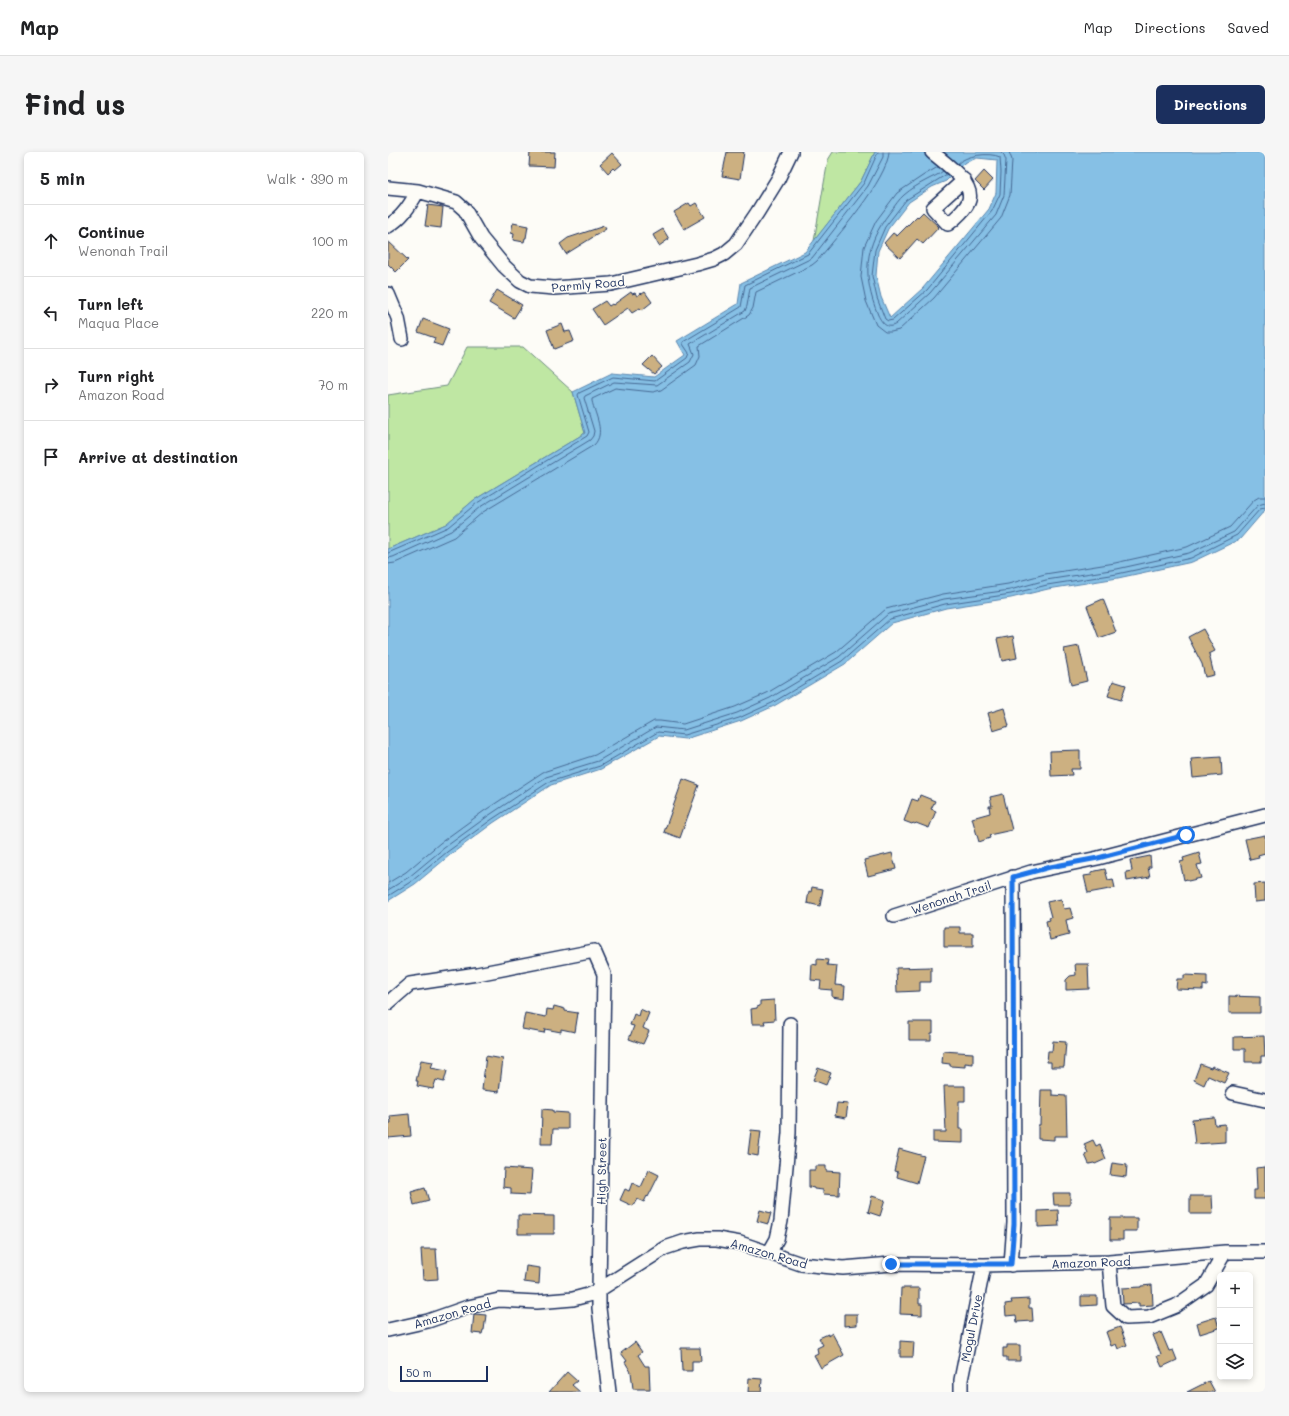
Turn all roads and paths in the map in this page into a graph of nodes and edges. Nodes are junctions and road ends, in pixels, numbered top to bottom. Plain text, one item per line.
1 (791, 152) edge
2 (932, 152) edge
3 (964, 180) dead end
4 (388, 188) edge
5 (418, 191) junction
6 (388, 226) edge
7 (388, 294) edge
8 (402, 338) dead end
9 (1265, 815) edge
10 (1013, 877) junction
11 (894, 916) dead end
12 (388, 1003) edge
13 (790, 1024) dead end
14 (1233, 1093) dead end
15 (1265, 1100) edge
16 (1225, 1252) junction
17 (1265, 1252) edge
18 (769, 1253) junction
19 (1109, 1262) junction
20 (1011, 1264) junction
21 (984, 1265) junction
22 (598, 1290) junction
23 (388, 1330) edge
24 (609, 1392) edge
25 (960, 1392) edge

1 - 5 street, Parmly Road
2 - 3 street
4 - 5 street, Parmly Road
5 - 6 street
7 - 8 street
9 - 10 street, Wenonah Trail
10 - 11 street, Wenonah Trail
10 - 20 street
12 - 22 street, High Street
13 - 18 street
14 - 15 street
16 - 17 street, Amazon Road
16 - 19 street, Amazon Road
16 - 19 street
18 - 21 street, Amazon Road
18 - 22 street, Amazon Road
19 - 20 street, Amazon Road
20 - 21 street, Amazon Road
21 - 25 street, Mogul Drive
22 - 23 street, Amazon Road
22 - 24 street, High Street

